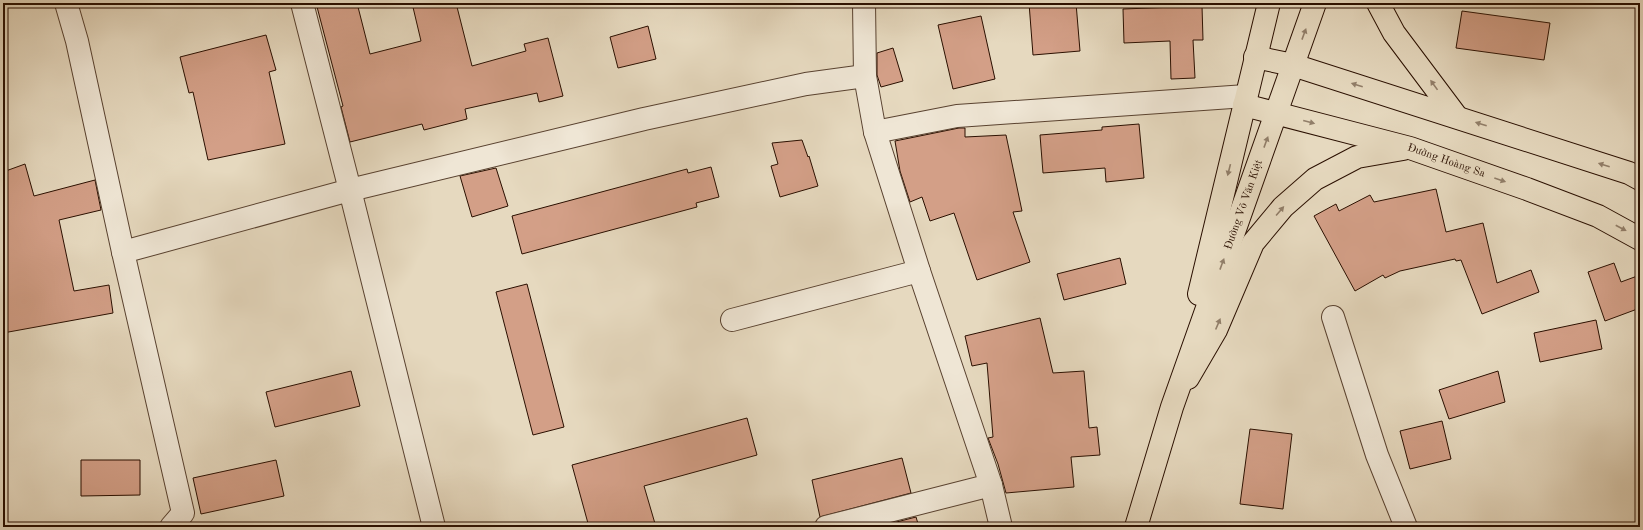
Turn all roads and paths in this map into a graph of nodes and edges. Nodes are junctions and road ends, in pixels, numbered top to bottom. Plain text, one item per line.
1 (66, 3) edge
2 (302, 3) edge
3 (864, 3) edge
4 (1269, 3) edge
5 (1315, 3) edge
6 (1378, 3) edge
7 (1255, 57) junction
8 (1293, 65) junction
9 (865, 76) junction
10 (1245, 101) junction
11 (1276, 113) junction
12 (1457, 117) junction
13 (875, 132) junction
14 (1410, 148) junction
15 (1640, 179) edge
16 (350, 190) junction
17 (1640, 239) edge
18 (123, 252) junction
19 (919, 271) junction
20 (1333, 318) dead end
21 (732, 320) dead end
22 (1172, 407) junction
23 (991, 485) junction
24 (171, 527) edge
25 (434, 527) edge
26 (826, 527) edge
27 (1001, 527) edge
28 (1136, 527) edge
29 (1406, 527) edge

1 - 18 street
2 - 16 street
3 - 9 street
4 - 7 main road, Đường Võ Văn Kiệt
8 -> 5 main road, Đường Võ Văn Kiệt
12 -> 6 main road
7 - 8 main road
7 - 10 main road, Đường Võ Văn Kiệt
8 - 11 main road, Đường Võ Văn Kiệt
12 -> 8 main road
9 - 13 street
9 - 16 street
10 - 11 main road, Đường Hoàng Sa
10 - 13 street
10 -> 22 main road, Đường Võ Văn Kiệt
11 -> 14 main road, Đường Hoàng Sa
22 -> 11 main road, Đường Võ Văn Kiệt
15 -> 12 main road
13 - 19 street
14 -> 17 main road, Đường Hoàng Sa
22 -> 14 main road
16 - 18 street
16 - 25 street
18 - 24 street
19 - 21 street
19 - 23 street
20 - 29 street
22 - 28 main road, Đường Võ Văn Kiệt
23 - 26 street
23 - 27 street

